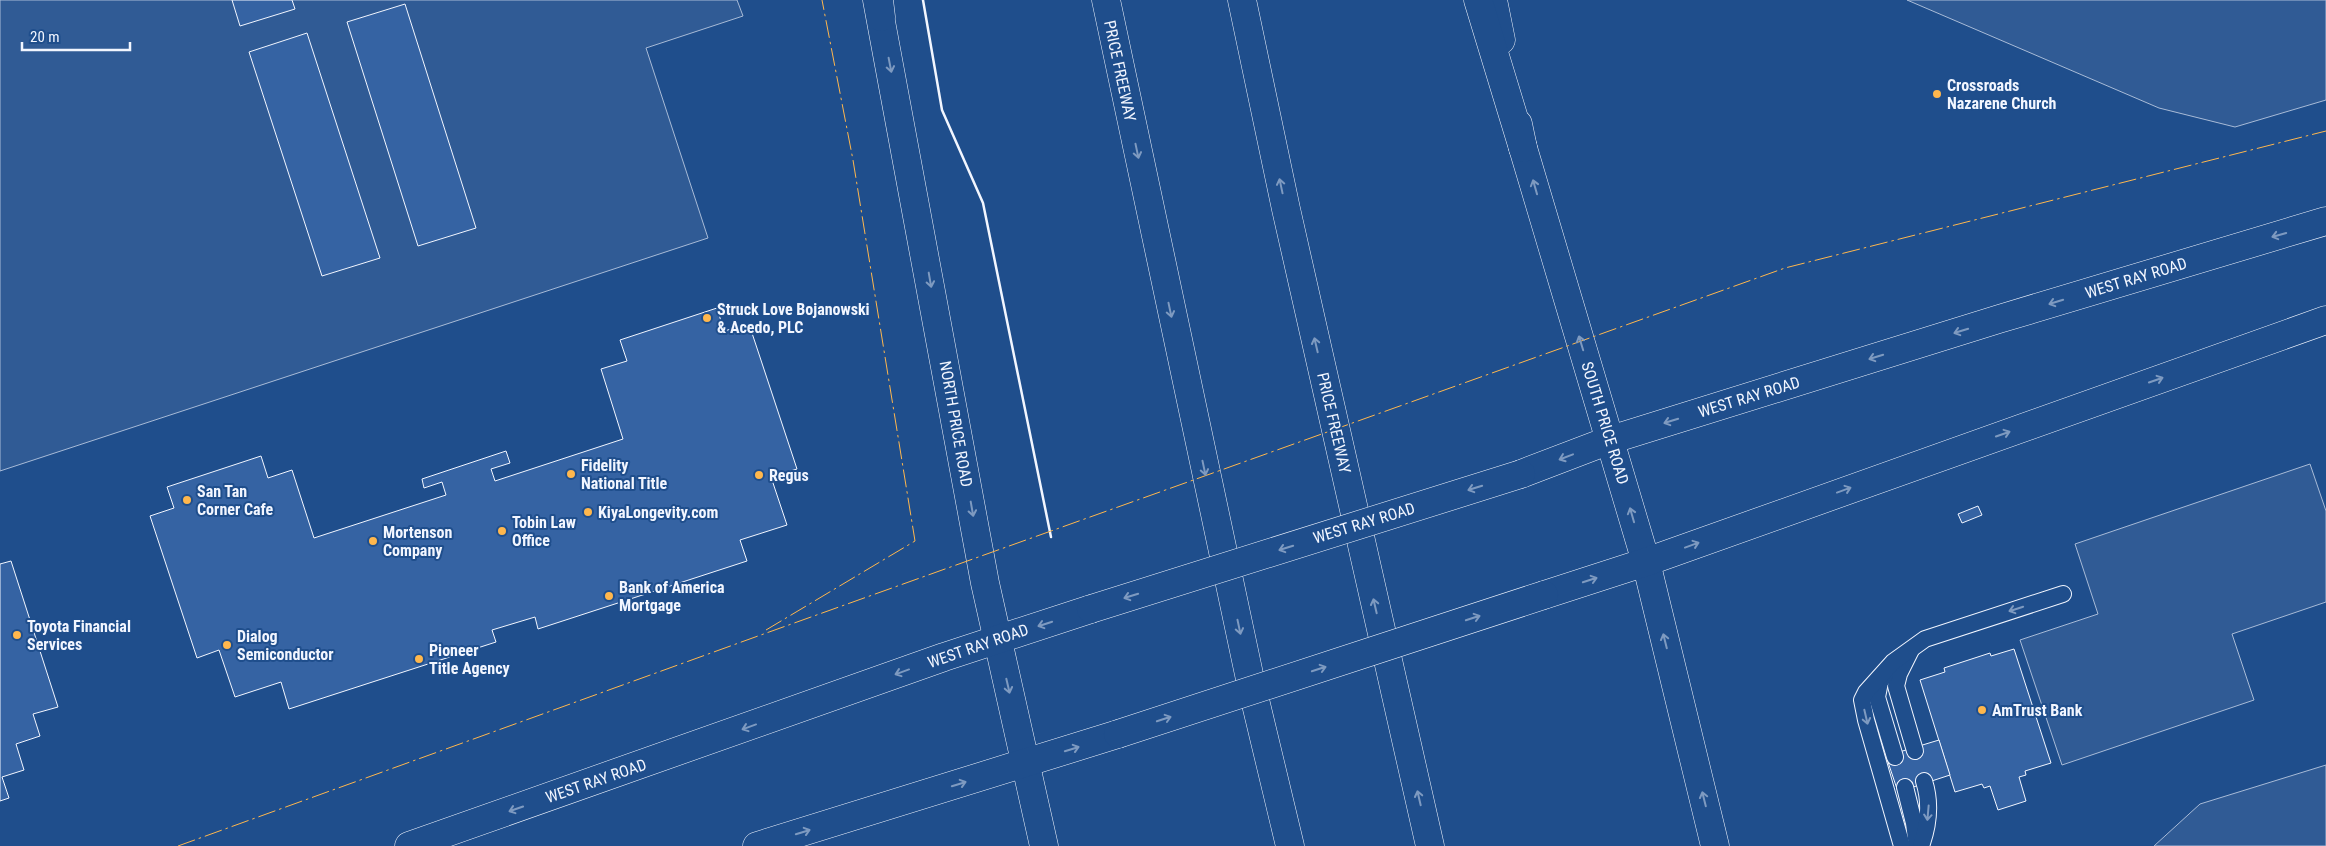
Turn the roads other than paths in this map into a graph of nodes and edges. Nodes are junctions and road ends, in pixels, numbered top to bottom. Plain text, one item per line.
1 (1106, 0) edge
2 (1242, 0) edge
3 (1478, 0) edge
4 (1493, 0) edge
5 (879, 6) edge
6 (1523, 148) junction
7 (2326, 221) edge
8 (2326, 320) edge
9 (1610, 440) junction
10 (1646, 562) junction
11 (2063, 594) dead end
12 (998, 639) junction
13 (1912, 648) junction
14 (1893, 662) junction
15 (1915, 751) dead end
16 (1895, 757) dead end
17 (1025, 763) junction
18 (1924, 781) dead end
19 (1905, 787) dead end
20 (410, 846) edge
21 (757, 846) edge
22 (1044, 846) edge
23 (1290, 846) edge
24 (1430, 846) edge
25 (1715, 846) edge
26 (1902, 846) edge
27 (1916, 846) edge
28 (1922, 846) edge

1 -> 23 main road, PRICE FREEWAY
24 -> 2 main road, PRICE FREEWAY
3 - 6 main road
4 - 6 main road, SOUTH PRICE ROAD
5 -> 12 main road, NORTH PRICE ROAD
9 -> 6 main road, SOUTH PRICE ROAD
7 -> 9 main road, WEST RAY ROAD
10 -> 8 main road
10 -> 9 main road, SOUTH PRICE ROAD
9 -> 12 main road, WEST RAY ROAD, bridge
17 -> 10 main road, bridge
25 -> 10 main road, SOUTH PRICE ROAD
11 -> 13 lane
12 -> 17 main road, NORTH PRICE ROAD
12 -> 20 main road, WEST RAY ROAD
13 - 14 lane
13 - 15 lane
14 - 16 lane
14 -> 26 lane
21 -> 17 main road
17 - 22 main road, NORTH PRICE ROAD
18 -> 28 lane
19 - 27 lane

